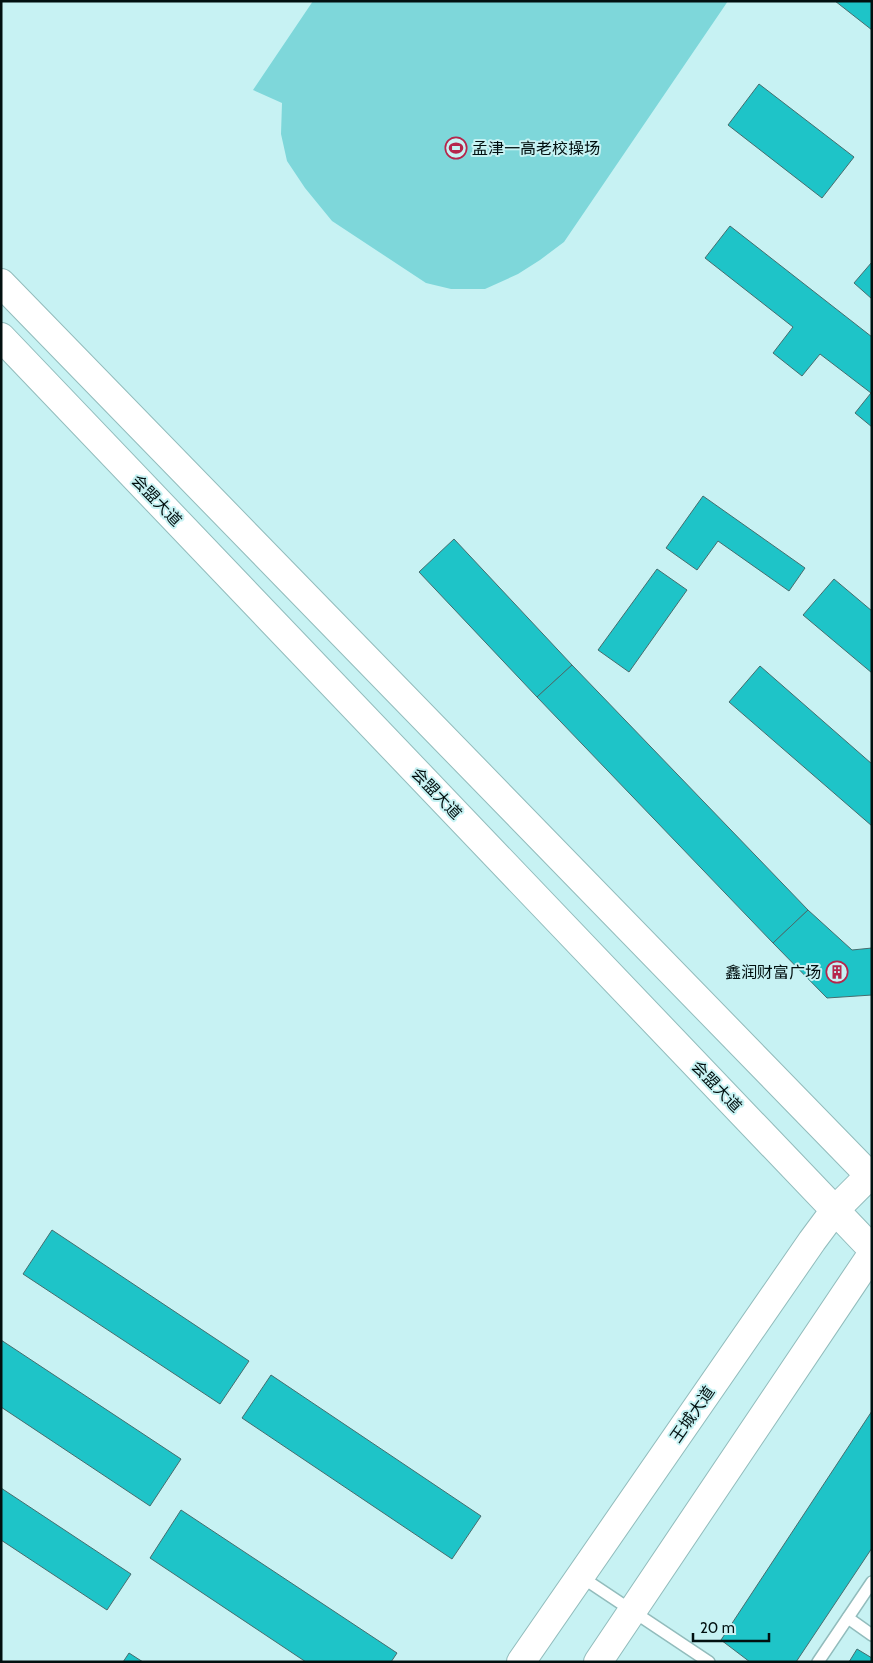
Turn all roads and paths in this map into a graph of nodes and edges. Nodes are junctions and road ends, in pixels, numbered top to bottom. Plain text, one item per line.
1 (1, 283) edge
2 (1, 337) edge
3 (871, 1176) edge
4 (835, 1210) junction
5 (872, 1249) edge
6 (872, 1254) edge
7 (580, 1576) junction
8 (872, 1582) edge
9 (633, 1612) junction
10 (848, 1618) junction
11 (872, 1635) edge
12 (521, 1662) edge
13 (598, 1662) edge
14 (709, 1662) edge
15 (818, 1662) edge

1 - 3 main road
2 - 4 main road, 会盟大道
3 - 4 main road, 王城大道
4 - 5 main road, 会盟大道
4 - 7 main road, 王城大道
6 - 9 main road
7 - 9 lane
7 - 12 main road, 王城大道
8 - 10 lane
9 - 13 main road
9 - 14 lane
10 - 11 lane
10 - 15 lane

